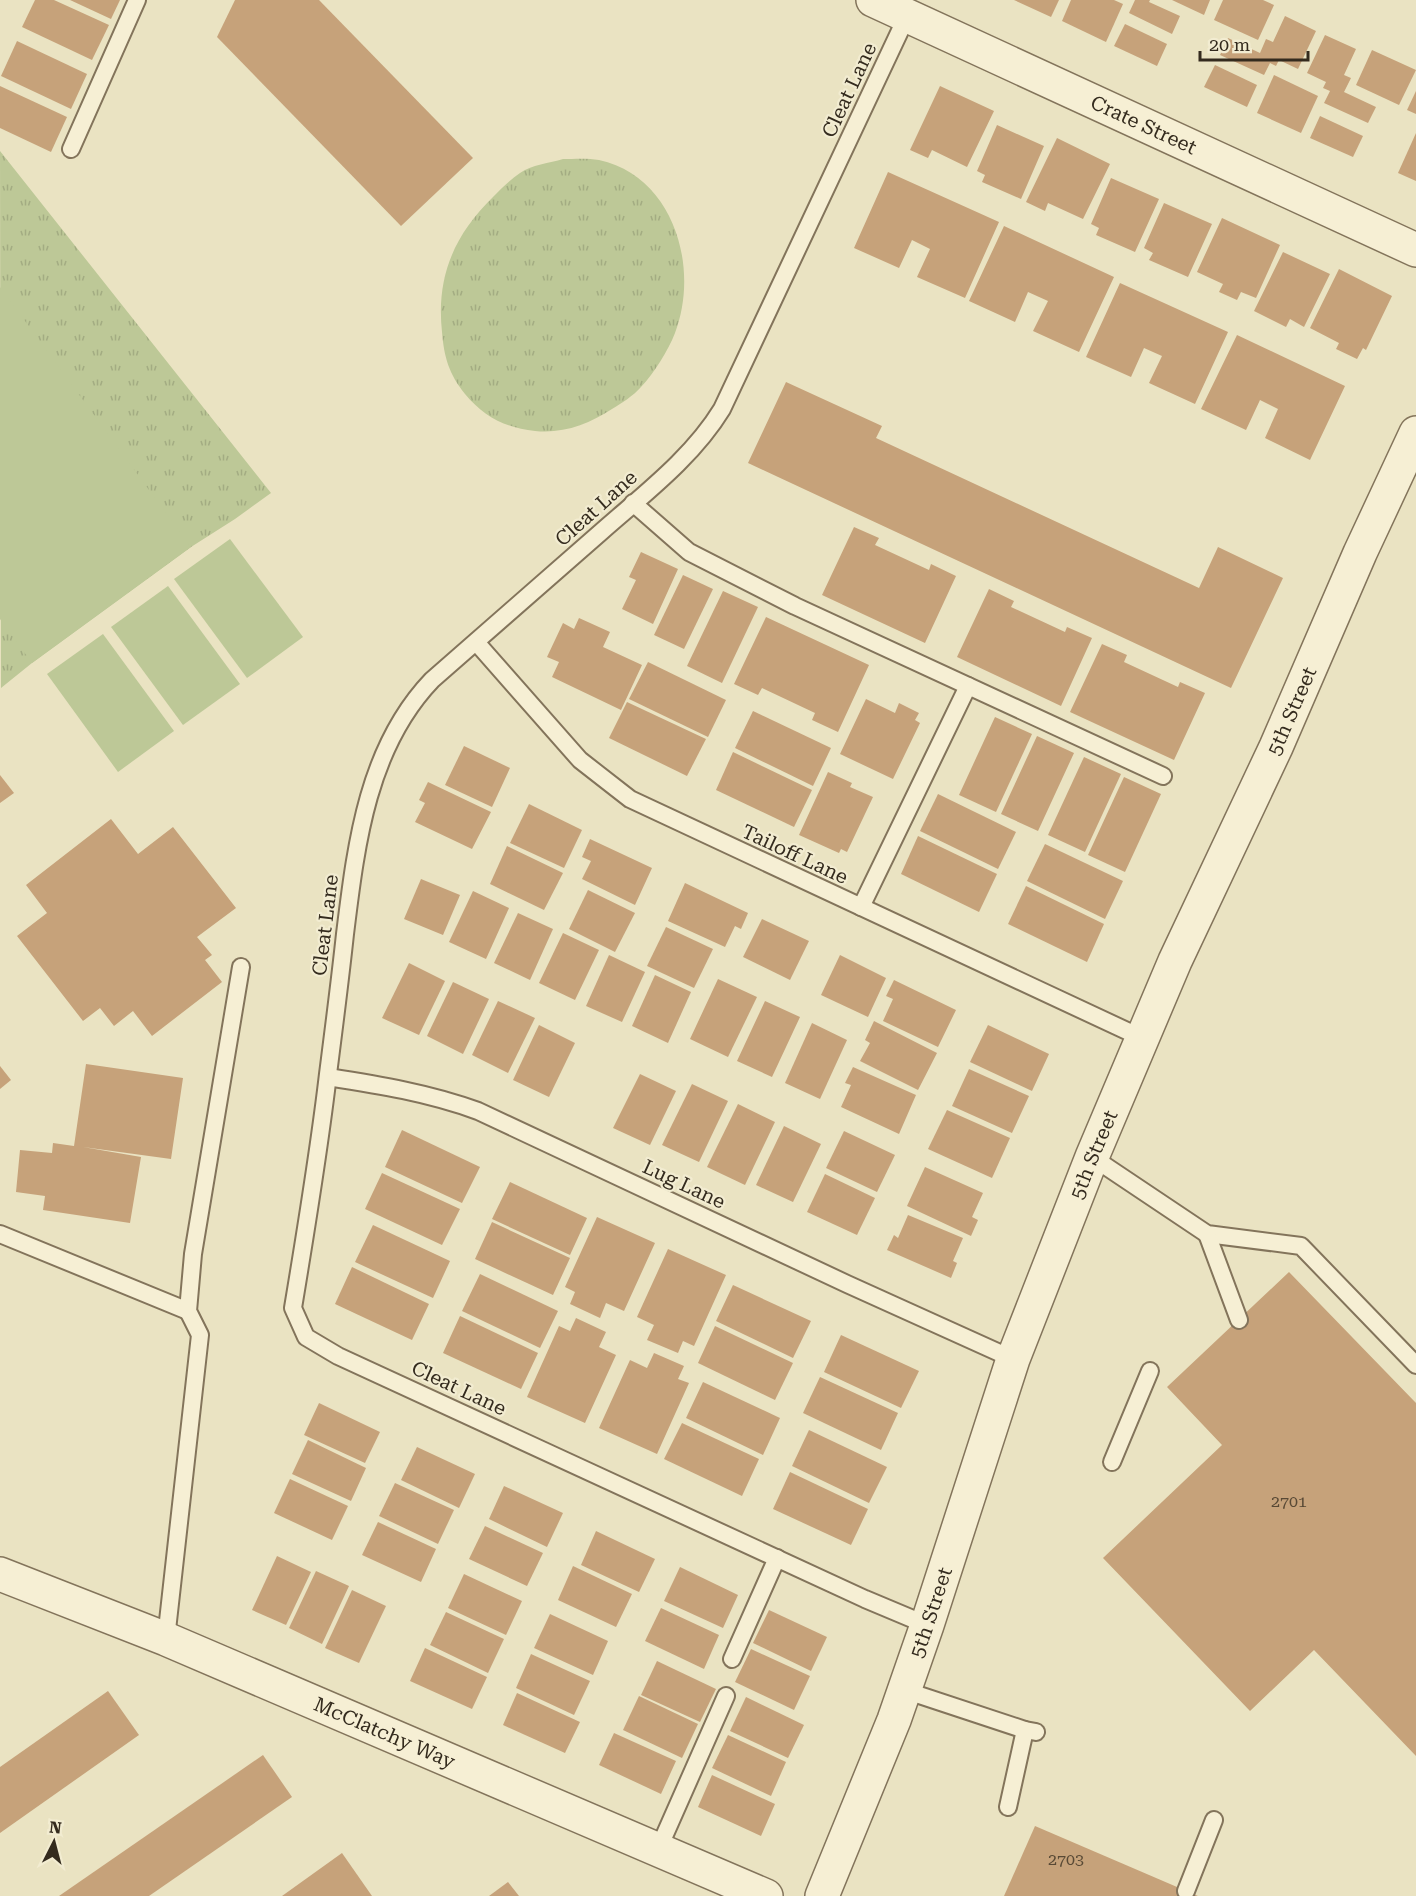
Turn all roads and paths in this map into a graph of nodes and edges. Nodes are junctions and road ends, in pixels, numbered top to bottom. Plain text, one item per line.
1 (137, 0) edge
2 (873, 0) edge
3 (907, 16) junction
4 (71, 149) dead end
5 (1416, 250) edge
6 (1416, 433) edge
7 (633, 504) junction
8 (476, 642) junction
9 (968, 686) junction
10 (1163, 776) dead end
11 (861, 907) junction
12 (241, 968) dead end
13 (1142, 1038) junction
14 (328, 1077) junction
15 (1092, 1157) junction
16 (0, 1234) edge
17 (1207, 1234) junction
18 (188, 1311) junction
19 (1239, 1320) dead end
20 (1013, 1359) junction
21 (1416, 1365) edge
22 (1150, 1371) dead end
23 (1112, 1462) dead end
24 (777, 1558) junction
25 (0, 1574) edge
26 (927, 1625) junction
27 (166, 1639) junction
28 (732, 1659) dead end
29 (904, 1690) junction
30 (726, 1696) dead end
31 (1008, 1807) dead end
32 (1214, 1820) dead end
33 (658, 1850) junction
34 (1186, 1891) dead end
35 (766, 1896) edge
36 (822, 1896) edge

1 - 4 lane
2 - 3 street, Crate Street
3 - 5 street, Crate Street
3 - 7 lane, Cleat Lane
6 - 13 street, 5th Street
7 - 8 lane, Cleat Lane
7 - 9 lane
8 - 11 lane, Tailoff Lane
8 - 14 lane, Cleat Lane
9 - 10 lane
9 - 11 lane
11 - 13 lane, Tailoff Lane
12 - 18 lane
13 - 15 street, 5th Street
14 - 20 lane, Lug Lane
14 - 24 lane, Cleat Lane
15 - 17 lane
15 - 20 street, 5th Street
16 - 18 lane
17 - 19 lane
17 - 21 lane
18 - 27 lane
20 - 26 street, 5th Street
22 - 23 lane
24 - 26 lane, Cleat Lane
24 - 28 lane
25 - 27 street, McClatchy Way
26 - 29 street, 5th Street
27 - 33 street, McClatchy Way
29 - 31 lane
29 - 36 street, 5th Street
30 - 33 lane
32 - 34 lane
33 - 35 street, McClatchy Way

